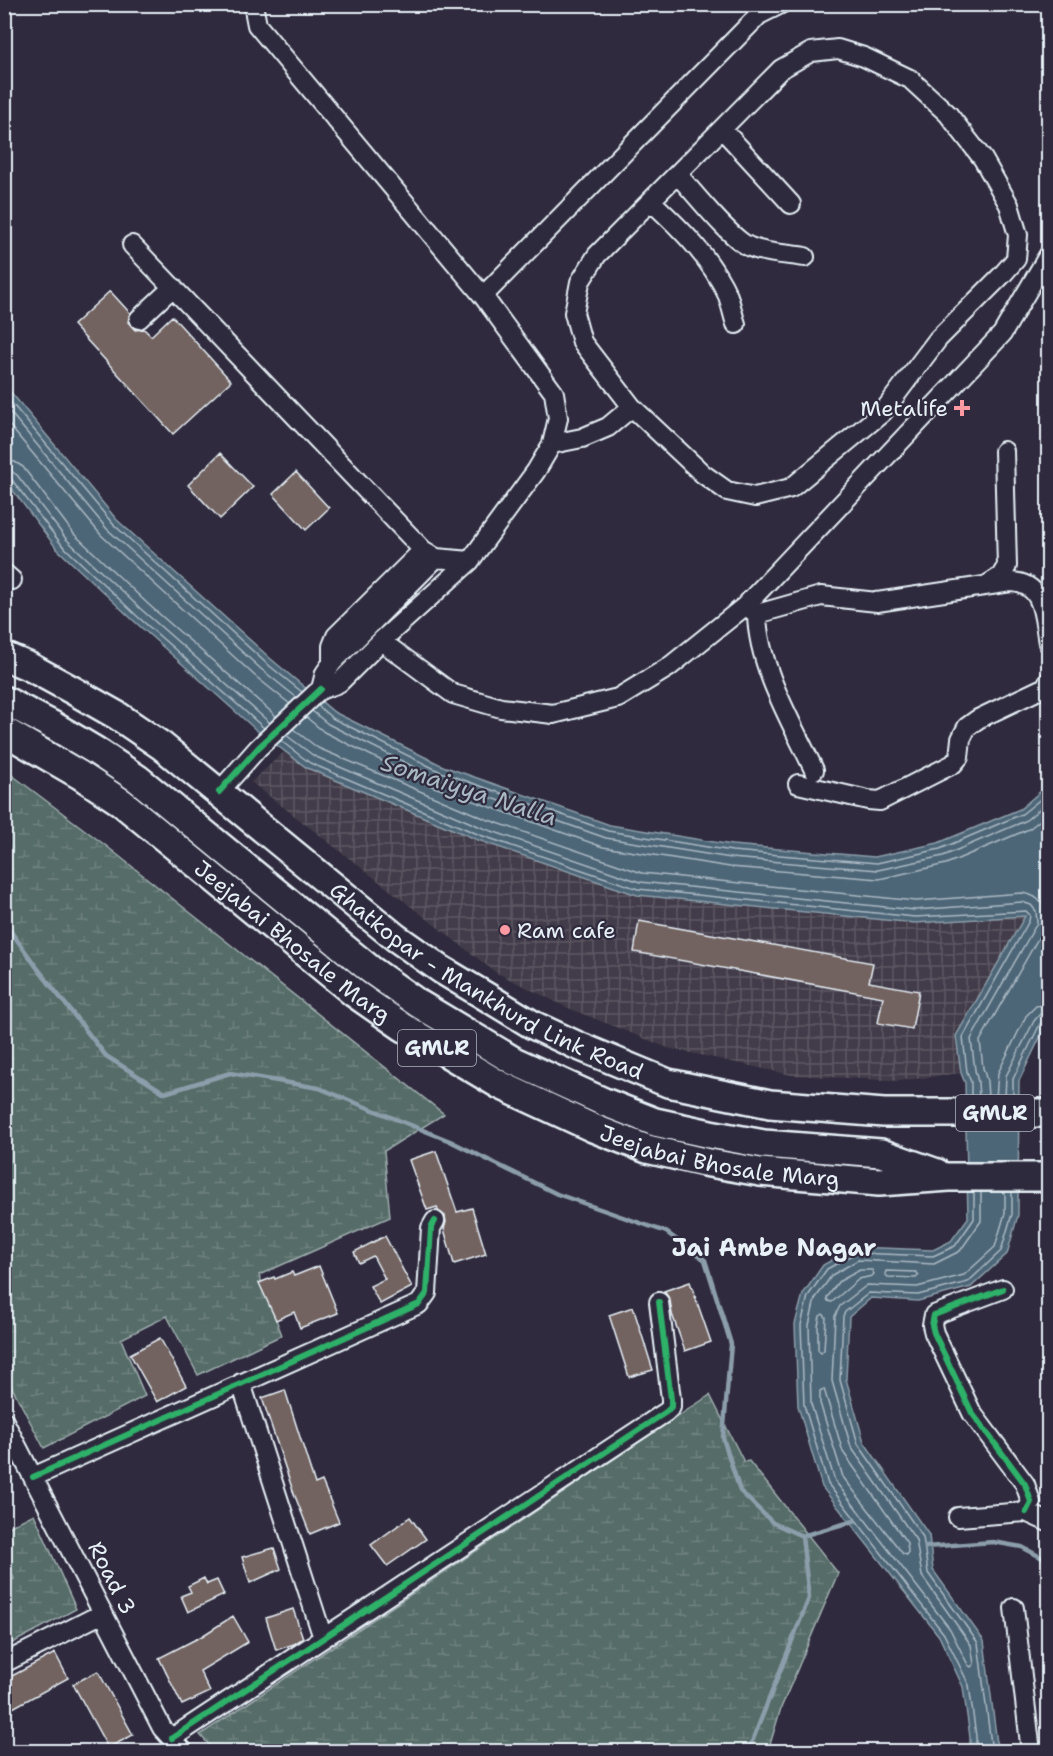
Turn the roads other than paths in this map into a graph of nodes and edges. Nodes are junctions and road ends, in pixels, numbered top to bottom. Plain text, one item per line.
1 (253, 4) edge
2 (781, 4) edge
3 (722, 129) junction
4 (677, 174) junction
5 (651, 201) junction
6 (791, 204) dead end
7 (132, 245) dead end
8 (1048, 256) edge
9 (805, 257) dead end
10 (173, 287) junction
11 (483, 296) junction
12 (139, 319) dead end
13 (736, 324) dead end
14 (632, 407) junction
15 (552, 444) junction
16 (1004, 451) dead end
17 (429, 554) junction
18 (470, 561) junction
19 (986, 586) junction
20 (751, 610) junction
21 (381, 641) junction
22 (1048, 643) edge
23 (4, 656) edge
24 (1048, 682) edge
25 (319, 691) junction
26 (4, 700) edge
27 (4, 731) edge
28 (814, 770) dead end
29 (798, 783) dead end
30 (219, 792) junction
31 (1045, 1113) edge
32 (949, 1177) junction
33 (1045, 1177) edge
34 (435, 1221) dead end
35 (1003, 1289) dead end
36 (659, 1302) dead end
37 (241, 1383) junction
38 (4, 1421) edge
39 (33, 1477) junction
40 (1026, 1512) junction
41 (958, 1517) dead end
42 (1048, 1521) edge
43 (1014, 1608) dead end
44 (103, 1613) junction
45 (323, 1638) junction
46 (4, 1663) edge
47 (178, 1745) edge
48 (1031, 1752) edge

1 - 11 street
2 - 11 street
3 - 4 street
3 - 6 street
3 - 14 street
4 - 5 street
4 - 9 street
5 - 13 street
5 - 14 street
7 - 10 street
8 - 20 street
10 - 12 street
10 - 17 street
11 - 15 street
14 - 15 street
15 - 18 street
16 - 19 street
17 - 18 street
17 - 25 street
18 - 21 street
19 - 20 street
19 - 22 street
20 - 21 street
20 - 28 street
21 - 25 street
23 - 30 highway, Ghatkopar - Mankhurd Link Road / GMLR
24 - 29 street
25 - 30 street
26 - 32 highway
27 - 32 highway, Jeejabai Bhosale Marg / GMLR
30 - 31 highway, Ghatkopar - Mankhurd Link Road / GMLR
32 - 33 highway, GMLR
34 - 37 street
35 - 40 street
36 - 45 street
37 - 39 street
37 - 45 street
38 - 39 street, Road 3
39 - 44 street, Road 3
40 - 41 street
40 - 42 street
43 - 48 street
44 - 46 street
44 - 47 street, Road 3
45 - 47 street

